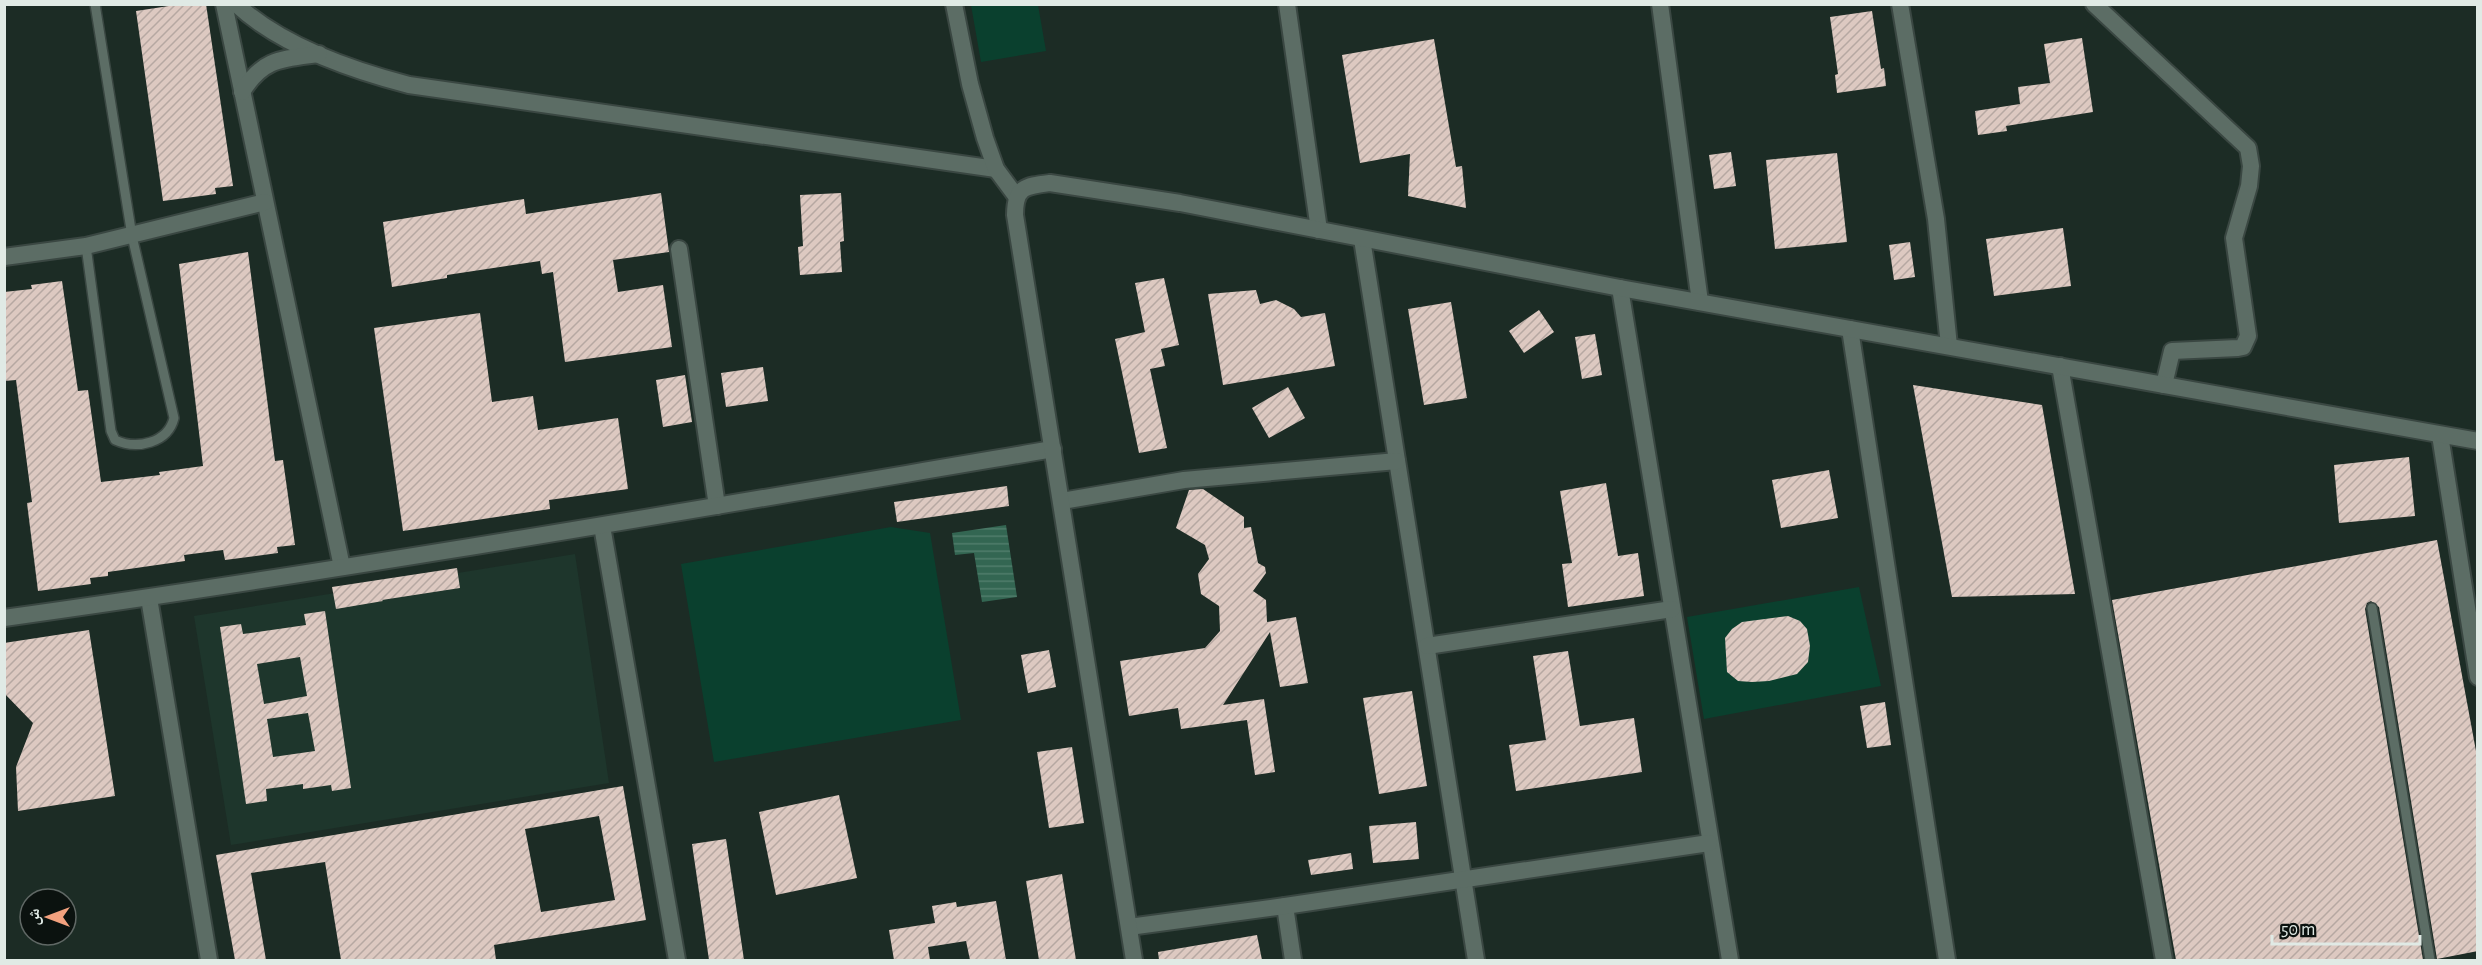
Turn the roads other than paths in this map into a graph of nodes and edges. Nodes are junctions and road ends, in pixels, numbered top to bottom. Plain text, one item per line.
1 (95, 4) edge
2 (224, 4) edge
3 (236, 4) edge
4 (954, 4) edge
5 (1287, 4) edge
6 (1660, 4) edge
7 (1900, 4) edge
8 (2094, 4) edge
9 (319, 54) junction
10 (242, 92) junction
11 (996, 169) junction
12 (1016, 196) junction
13 (265, 202) junction
14 (1319, 230) junction
15 (132, 236) junction
16 (1362, 239) junction
17 (86, 246) junction
18 (679, 249) dead end
19 (4, 257) edge
20 (1620, 288) junction
21 (1700, 302) junction
22 (1850, 329) junction
23 (1949, 346) junction
24 (2060, 366) junction
25 (2164, 385) junction
26 (2440, 435) junction
27 (2478, 441) edge
28 (1053, 449) junction
29 (1397, 461) junction
30 (1062, 501) junction
31 (717, 506) junction
32 (602, 526) junction
33 (342, 567) junction
34 (149, 598) junction
35 (2372, 608) dead end
36 (1672, 609) junction
37 (4, 618) edge
38 (1427, 646) junction
39 (2478, 677) edge
40 (1709, 843) junction
41 (1464, 880) junction
42 (1285, 906) junction
43 (1129, 927) junction
44 (208, 960) edge
45 (677, 960) edge
46 (1134, 960) edge
47 (1293, 960) edge
48 (1476, 960) edge
49 (1730, 960) edge
50 (1947, 960) edge
51 (2164, 960) edge
52 (2430, 960) edge

1 - 15 lane
2 - 10 street
3 - 9 street
4 - 11 street
5 - 14 street
6 - 21 street
7 - 23 street
8 - 25 street
9 - 10 street
9 - 11 street
10 - 13 street
11 - 12 street
12 - 14 street
12 - 28 street
13 - 15 street
13 - 33 street
14 - 16 street
15 - 17 street
15 - 17 lane
16 - 20 street
16 - 29 street
17 - 19 street
18 - 31 street
20 - 21 street
20 - 36 street
21 - 22 street
22 - 23 street
22 - 50 street
23 - 24 street
24 - 25 street
24 - 51 street
25 - 26 street
26 - 27 street
26 - 39 street
28 - 30 street
28 - 31 street
29 - 30 street
29 - 38 street
30 - 43 street
31 - 32 street
32 - 33 street
32 - 45 street
33 - 34 street
34 - 37 street
34 - 44 street
35 - 52 lane
36 - 38 street
36 - 40 street
38 - 41 street
40 - 41 street
40 - 49 street
41 - 42 street
41 - 48 street
42 - 43 street
42 - 47 street
43 - 46 street

